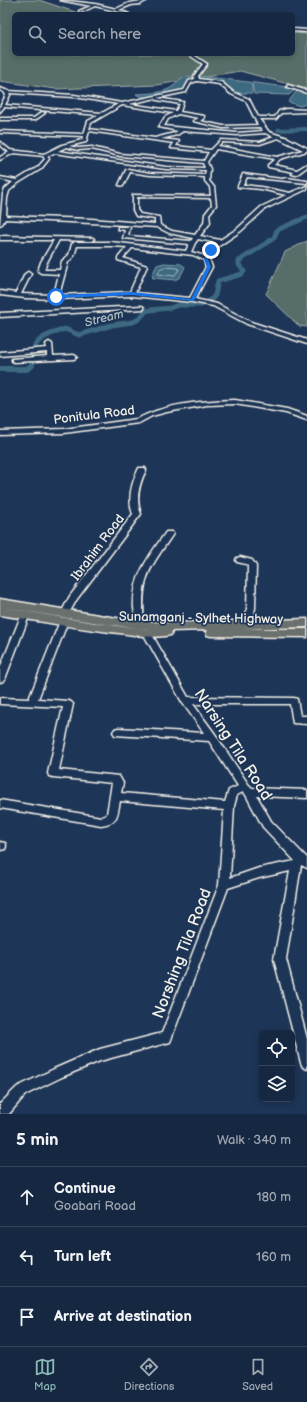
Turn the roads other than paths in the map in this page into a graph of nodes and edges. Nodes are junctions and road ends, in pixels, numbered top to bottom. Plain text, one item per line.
1 (62, 0) edge
2 (146, 0) edge
3 (96, 4) junction
4 (117, 10) junction
5 (80, 12) dead end
6 (122, 12) edge
7 (295, 30) edge
8 (307, 31) edge
9 (193, 56) edge
10 (197, 80) junction
11 (288, 86) dead end
12 (0, 89) edge
13 (7, 92) junction
14 (307, 92) edge
15 (150, 98) junction
16 (138, 100) junction
17 (121, 104) junction
18 (3, 106) junction
19 (180, 106) junction
20 (0, 111) edge
21 (307, 111) edge
22 (43, 113) dead end
23 (177, 113) junction
24 (102, 114) junction
25 (172, 116) junction
26 (256, 118) junction
27 (0, 119) edge
28 (196, 121) junction
29 (0, 124) edge
30 (261, 126) junction
31 (182, 130) junction
32 (0, 132) edge
33 (266, 132) junction
34 (86, 133) junction
35 (277, 137) junction
36 (153, 139) junction
37 (0, 143) edge
38 (64, 146) junction
39 (214, 149) junction
40 (0, 150) edge
41 (7, 150) junction
42 (307, 150) edge
43 (14, 151) junction
44 (52, 151) junction
45 (45, 155) junction
46 (277, 158) junction
47 (0, 159) edge
48 (206, 162) junction
49 (307, 165) edge
50 (208, 169) junction
51 (298, 171) junction
52 (207, 176) junction
53 (0, 178) edge
54 (287, 179) junction
55 (17, 181) junction
56 (307, 182) edge
57 (121, 185) dead end
58 (307, 187) edge
59 (290, 194) junction
60 (213, 197) junction
61 (2, 204) edge
62 (4, 217) junction
63 (91, 221) junction
64 (0, 223) edge
65 (158, 226) junction
66 (197, 237) junction
67 (0, 238) edge
68 (58, 238) junction
69 (221, 242) junction
70 (192, 243) junction
71 (111, 244) junction
72 (130, 246) junction
73 (188, 254) junction
74 (206, 259) junction
75 (62, 272) junction
76 (28, 274) dead end
77 (0, 293) edge
78 (132, 294) junction
79 (18, 295) junction
80 (56, 297) junction
81 (192, 300) junction
82 (142, 308) dead end
83 (0, 314) edge
84 (307, 342) edge
85 (0, 354) edge
86 (74, 357) dead end
87 (50, 358) junction
88 (14, 360) dead end
89 (307, 418) edge
90 (0, 433) edge
91 (142, 470) dead end
92 (169, 534) dead end
93 (240, 560) dead end
94 (0, 603) edge
95 (0, 611) edge
96 (25, 616) junction
97 (64, 617) junction
98 (307, 623) edge
99 (140, 624) junction
100 (248, 624) junction
101 (147, 632) junction
102 (307, 633) edge
103 (0, 679) edge
104 (186, 700) junction
105 (0, 701) edge
106 (32, 702) junction
107 (307, 720) edge
108 (118, 732) dead end
109 (212, 737) junction
110 (247, 790) junction
111 (307, 794) edge
112 (115, 797) junction
113 (0, 804) edge
114 (229, 806) junction
115 (301, 863) edge
116 (224, 885) junction
117 (307, 1063) edge
118 (0, 1114) edge

1 - 3 street
2 - 4 street
3 - 4 street
3 - 5 street
4 - 6 street
7 - 8 street
9 - 10 street
10 - 15 street
10 - 26 street
11 - 14 street
12 - 13 street
13 - 17 street
13 - 18 street
15 - 16 street
15 - 19 street
16 - 17 street
16 - 19 street
17 - 23 street
17 - 24 street
18 - 20 street
18 - 24 street
19 - 23 street
21 - 26 street
22 - 27 street
23 - 25 street
23 - 28 street
24 - 34 street
25 - 28 street
25 - 31 street
26 - 30 street
27 - 29 street
28 - 30 street
30 - 33 street
31 - 33 street
31 - 36 street
32 - 34 street
33 - 35 street
34 - 36 street
34 - 38 street
35 - 39 street
35 - 42 street
36 - 39 street
37 - 41 street
38 - 44 street
38 - 48 street
39 - 46 street
39 - 48 street
40 - 41 street
41 - 43 street
42 - 46 street
43 - 45 street
43 - 47 street
44 - 45 street
44 - 50 street
45 - 55 street
46 - 51 street
48 - 50 street
49 - 51 street
50 - 52 street
51 - 54 street
52 - 57 street
52 - 60 street
53 - 55 street
54 - 56 street
54 - 59 street
55 - 61 street
58 - 59 street
59 - 69 street
60 - 65 street
60 - 66 street
61 - 62 street
62 - 63 street
62 - 64 street
63 - 65 street
63 - 70 street
65 - 66 street
66 - 69 street
66 - 70 street
67 - 68 street
68 - 71 street
68 - 75 street
69 - 74 street
70 - 73 street
71 - 72 street
71 - 75 street
72 - 73 street
72 - 78 street
73 - 74 street
74 - 81 street
75 - 80 street
76 - 79 street
77 - 79 street
78 - 80 street
78 - 81 street
79 - 80 street
81 - 84 street
82 - 83 street
85 - 87 street
86 - 87 street
87 - 88 street
89 - 90 street, Ponitula Road
91 - 97 street, Ibrahim Road
92 - 99 street
93 - 100 street
94 - 97 main road, Sunamganj - Sylhet Highway
95 - 96 main road, Sunamganj - Sylhet Highway
96 - 97 main road, Sunamganj - Sylhet Highway
96 - 103 street
97 - 99 main road, Sunamganj - Sylhet Highway
97 - 101 main road, Sunamganj - Sylhet Highway
97 - 106 street, Ibrahim Road
98 - 100 main road, Sunamganj - Sylhet Highway
99 - 100 main road, Sunamganj - Sylhet Highway
101 - 102 main road, Sunamganj - Sylhet Highway
101 - 104 street, Narsing Tila Road
104 - 107 street
104 - 109 street, Narsing Tila Road
105 - 106 street
106 - 112 street
108 - 109 street
109 - 110 street, Narsing Tila Road
110 - 111 street
110 - 114 street
110 - 115 street, Narsing Tila Road
112 - 113 street
112 - 114 street
114 - 116 street
115 - 116 street
115 - 117 street
116 - 118 street, Norshing Tila Road

